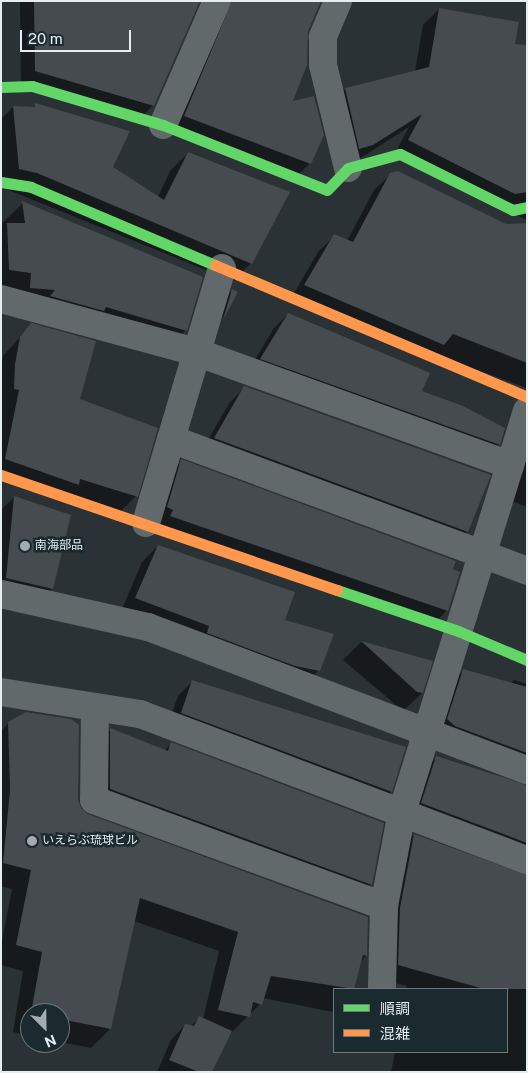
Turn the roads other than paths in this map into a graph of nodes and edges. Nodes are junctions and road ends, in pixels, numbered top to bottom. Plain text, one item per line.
1 (217, 1) edge
2 (338, 1) edge
3 (1, 87) edge
4 (162, 125) junction
5 (348, 168) junction
6 (1, 182) edge
7 (527, 207) edge
8 (222, 268) junction
9 (1, 299) edge
10 (196, 352) junction
11 (527, 397) edge
12 (527, 411) edge
13 (171, 439) junction
14 (510, 466) junction
15 (1, 475) edge
16 (146, 524) junction
17 (482, 555) junction
18 (527, 571) edge
19 (1, 594) edge
20 (458, 632) junction
21 (527, 660) edge
22 (1, 692) edge
23 (94, 708) junction
24 (426, 734) junction
25 (527, 770) edge
26 (402, 812) junction
27 (527, 860) edge
28 (384, 906) junction
29 (382, 988) edge

1 - 4 street
2 - 5 street
3 - 4 street
4 - 5 street
5 - 7 street
6 - 8 street
8 - 10 street
8 - 11 street
9 - 10 street
10 - 13 street
10 - 14 street
12 - 14 street
13 - 16 street
13 - 17 street
14 - 17 street
15 - 16 street
16 - 20 street
17 - 18 street
17 - 20 street
19 - 24 street
20 - 21 street
20 - 24 street
22 - 23 street
23 - 26 street
23 - 28 street
24 - 25 street
24 - 26 street
26 - 27 street
26 - 28 street
28 - 29 street

